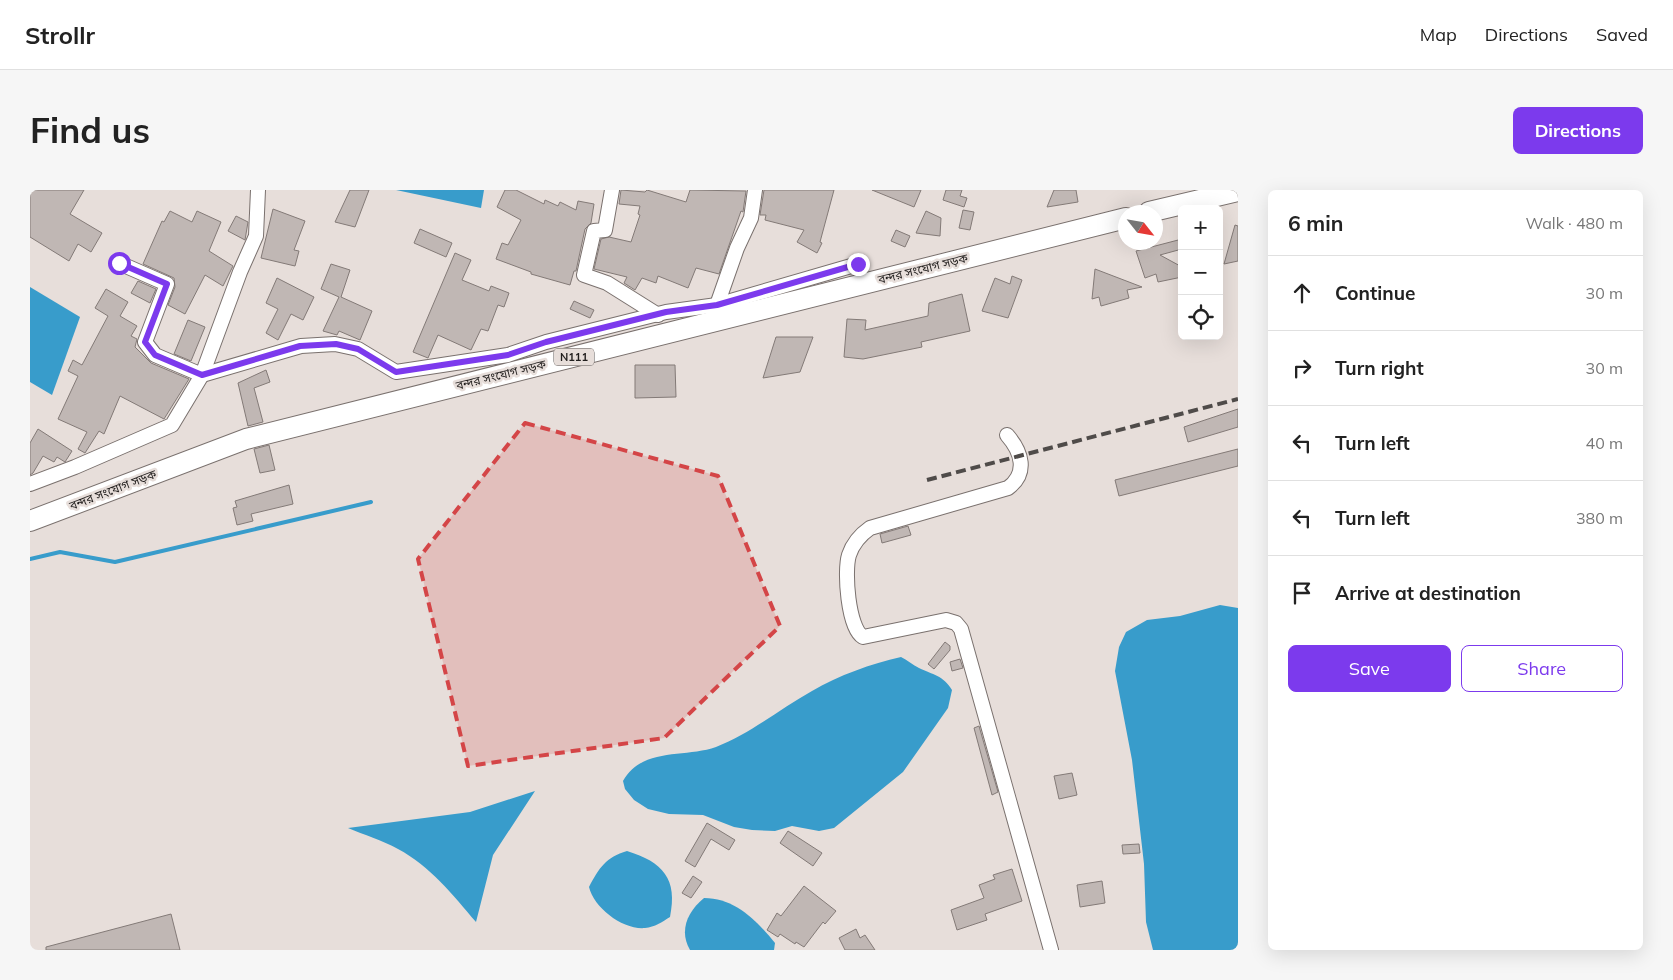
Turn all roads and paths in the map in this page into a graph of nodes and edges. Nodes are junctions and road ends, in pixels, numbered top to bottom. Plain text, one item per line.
1 (258, 190) edge
2 (612, 190) edge
3 (754, 190) edge
4 (1238, 191) edge
5 (1163, 209) edge
6 (1118, 220) edge
7 (119, 263) dead end
8 (858, 264) dead end
9 (717, 305) junction
10 (658, 314) junction
11 (202, 375) junction
12 (1007, 435) dead end
13 (30, 484) edge
14 (30, 522) edge
15 (1051, 950) edge

1 - 11 street
2 - 10 street
3 - 9 street
4 - 5 highway
6 - 14 highway, বন্দর সংযোগ সড়ক / N111
7 - 11 street
8 - 9 street
9 - 10 street
10 - 11 street
11 - 13 street
12 - 15 street

